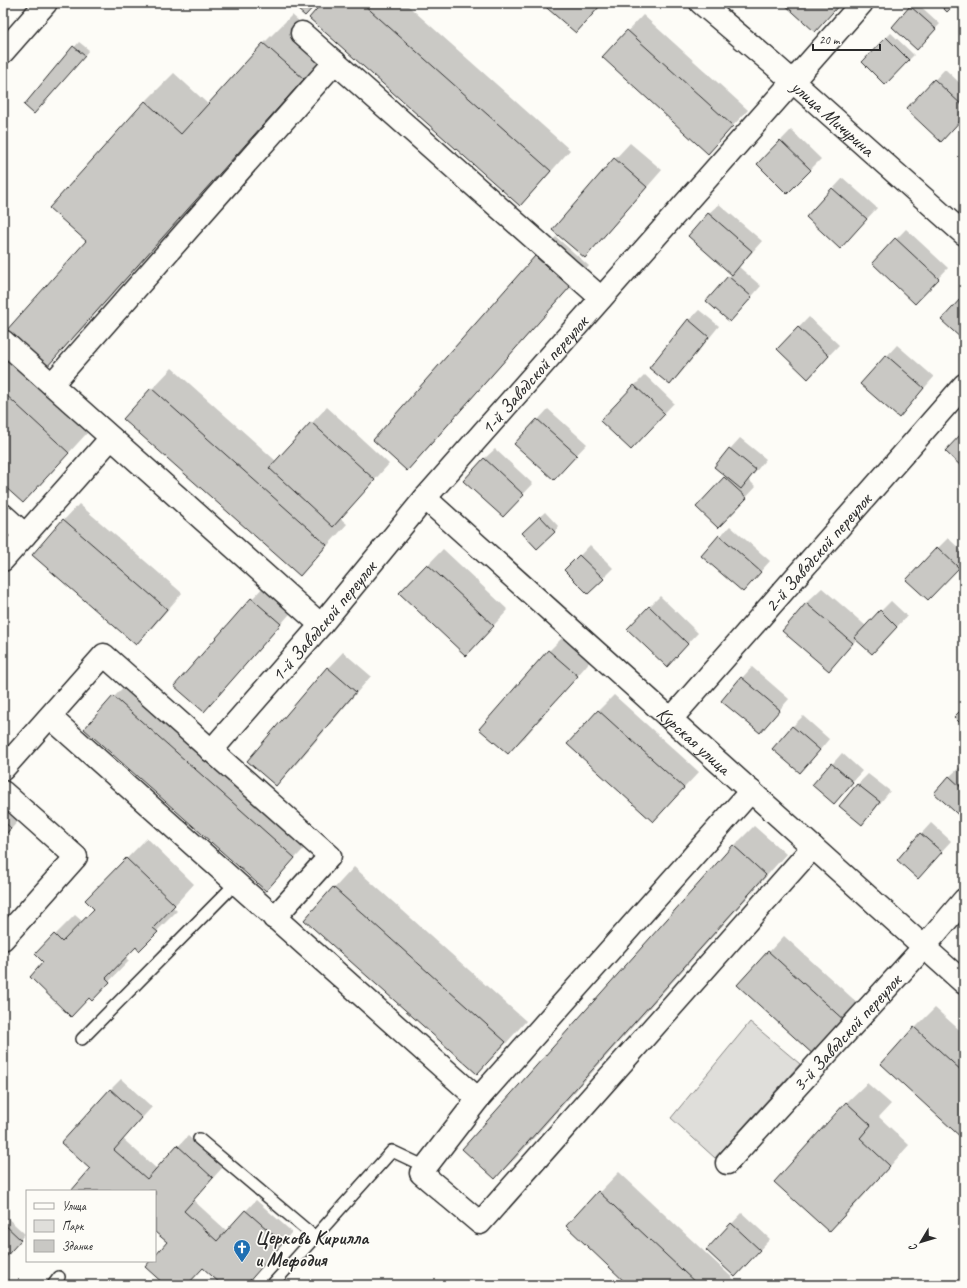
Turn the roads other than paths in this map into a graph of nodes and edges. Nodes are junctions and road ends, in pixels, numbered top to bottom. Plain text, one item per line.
1 (46, 3) edge
2 (701, 3) edge
3 (862, 3) edge
4 (302, 34) dead end
5 (3, 52) edge
6 (335, 62) junction
7 (792, 80) junction
8 (964, 234) edge
9 (601, 298) junction
10 (3, 340) edge
11 (52, 384) junction
12 (964, 385) edge
13 (112, 438) junction
14 (425, 498) junction
15 (3, 515) edge
16 (25, 535) junction
17 (3, 560) edge
18 (321, 625) junction
19 (50, 716) junction
20 (671, 719) junction
21 (211, 751) junction
22 (3, 769) edge
23 (751, 791) junction
24 (3, 792) edge
25 (813, 847) junction
26 (236, 883) junction
27 (964, 900) edge
28 (274, 918) junction
29 (3, 939) edge
30 (924, 947) junction
31 (964, 983) edge
32 (82, 1039) dead end
33 (478, 1099) junction
34 (199, 1138) dead end
35 (727, 1163) dead end
36 (426, 1167) junction
37 (315, 1237) junction
38 (272, 1285) edge

1 - 5 street
2 - 7 street, улица Мичурина
3 - 7 street, 1-й Заводской переулок
4 - 6 street
6 - 9 street
6 - 11 street
7 - 8 street, улица Мичурина
7 - 9 street, 1-й Заводской переулок
9 - 14 street, 1-й Заводской переулок
10 - 11 street
11 - 13 street
12 - 20 street, 2-й Заводской переулок
13 - 16 street
13 - 18 street
14 - 18 street, 1-й Заводской переулок
14 - 20 street, Курская улица
15 - 16 street
16 - 17 street
18 - 21 street, 1-й Заводской переулок
19 - 21 street
19 - 22 street
19 - 26 street
20 - 23 street, Курская улица
21 - 28 street
23 - 25 street, Курская улица
23 - 33 street
24 - 29 street
25 - 30 street, Курская улица
25 - 36 street
26 - 28 street
26 - 32 lane
27 - 30 street, 3-й Заводской переулок
28 - 33 street
30 - 31 street, Курская улица
30 - 35 street, 3-й Заводской переулок
33 - 36 street
34 - 37 lane
36 - 37 lane
37 - 38 lane

